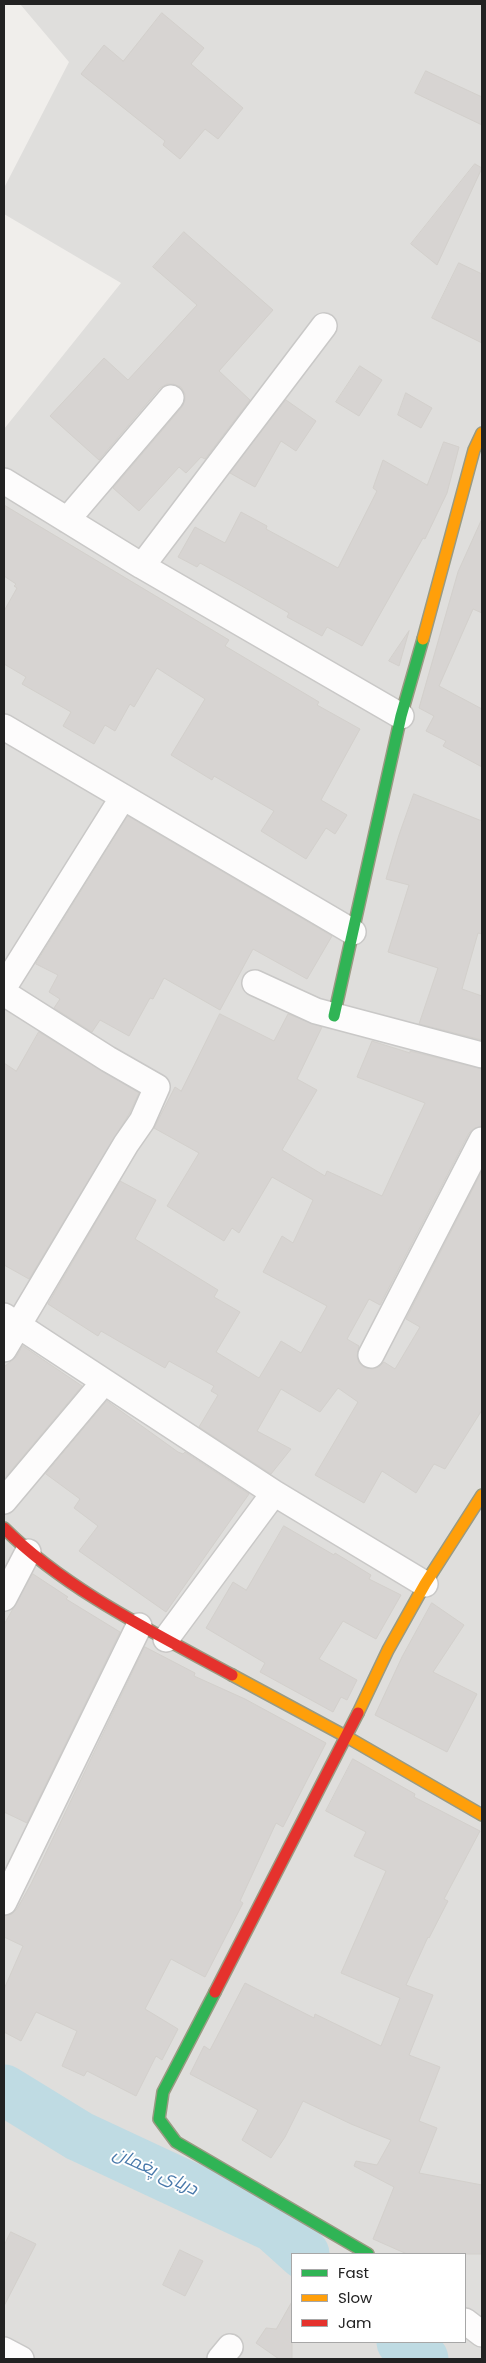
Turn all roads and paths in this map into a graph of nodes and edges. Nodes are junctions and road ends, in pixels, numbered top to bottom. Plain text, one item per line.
1 (324, 326) dead end
2 (171, 398) dead end
3 (482, 433) edge
4 (4, 481) edge
5 (67, 520) junction
6 (142, 566) junction
7 (400, 716) junction
8 (4, 727) edge
9 (123, 797) junction
10 (353, 932) junction
11 (255, 983) dead end
12 (4, 987) edge
13 (4, 993) edge
14 (334, 1016) junction
15 (482, 1055) edge
16 (482, 1140) edge
17 (11, 1320) edge
18 (4, 1349) edge
19 (371, 1355) dead end
20 (104, 1382) junction
21 (274, 1493) junction
22 (482, 1495) edge
23 (4, 1501) edge
24 (4, 1528) edge
25 (28, 1552) junction
26 (425, 1584) junction
27 (4, 1595) edge
28 (139, 1626) junction
29 (166, 1638) junction
30 (347, 1737) junction
31 (482, 1815) edge
32 (4, 1902) edge
33 (366, 2253) edge
34 (466, 2322) edge
35 (482, 2334) edge
36 (4, 2350) edge
37 (20, 2359) edge

1 - 6 street
2 - 5 street
3 - 7 street
4 - 5 street
5 - 6 street
6 - 7 street
7 - 10 street
8 - 9 street
9 - 10 street
9 - 12 street
10 - 14 street
11 - 14 street
13 - 17 street
14 - 15 street
16 - 19 street
17 - 18 street
17 - 20 street
20 - 21 street
20 - 23 street
21 - 26 street
21 - 29 street
22 - 26 street
24 - 25 street
25 - 27 street
25 - 28 street
26 - 30 street
28 - 29 street
28 - 32 street
29 - 30 street
30 - 31 street
30 - 33 street
34 - 35 street
36 - 37 street

